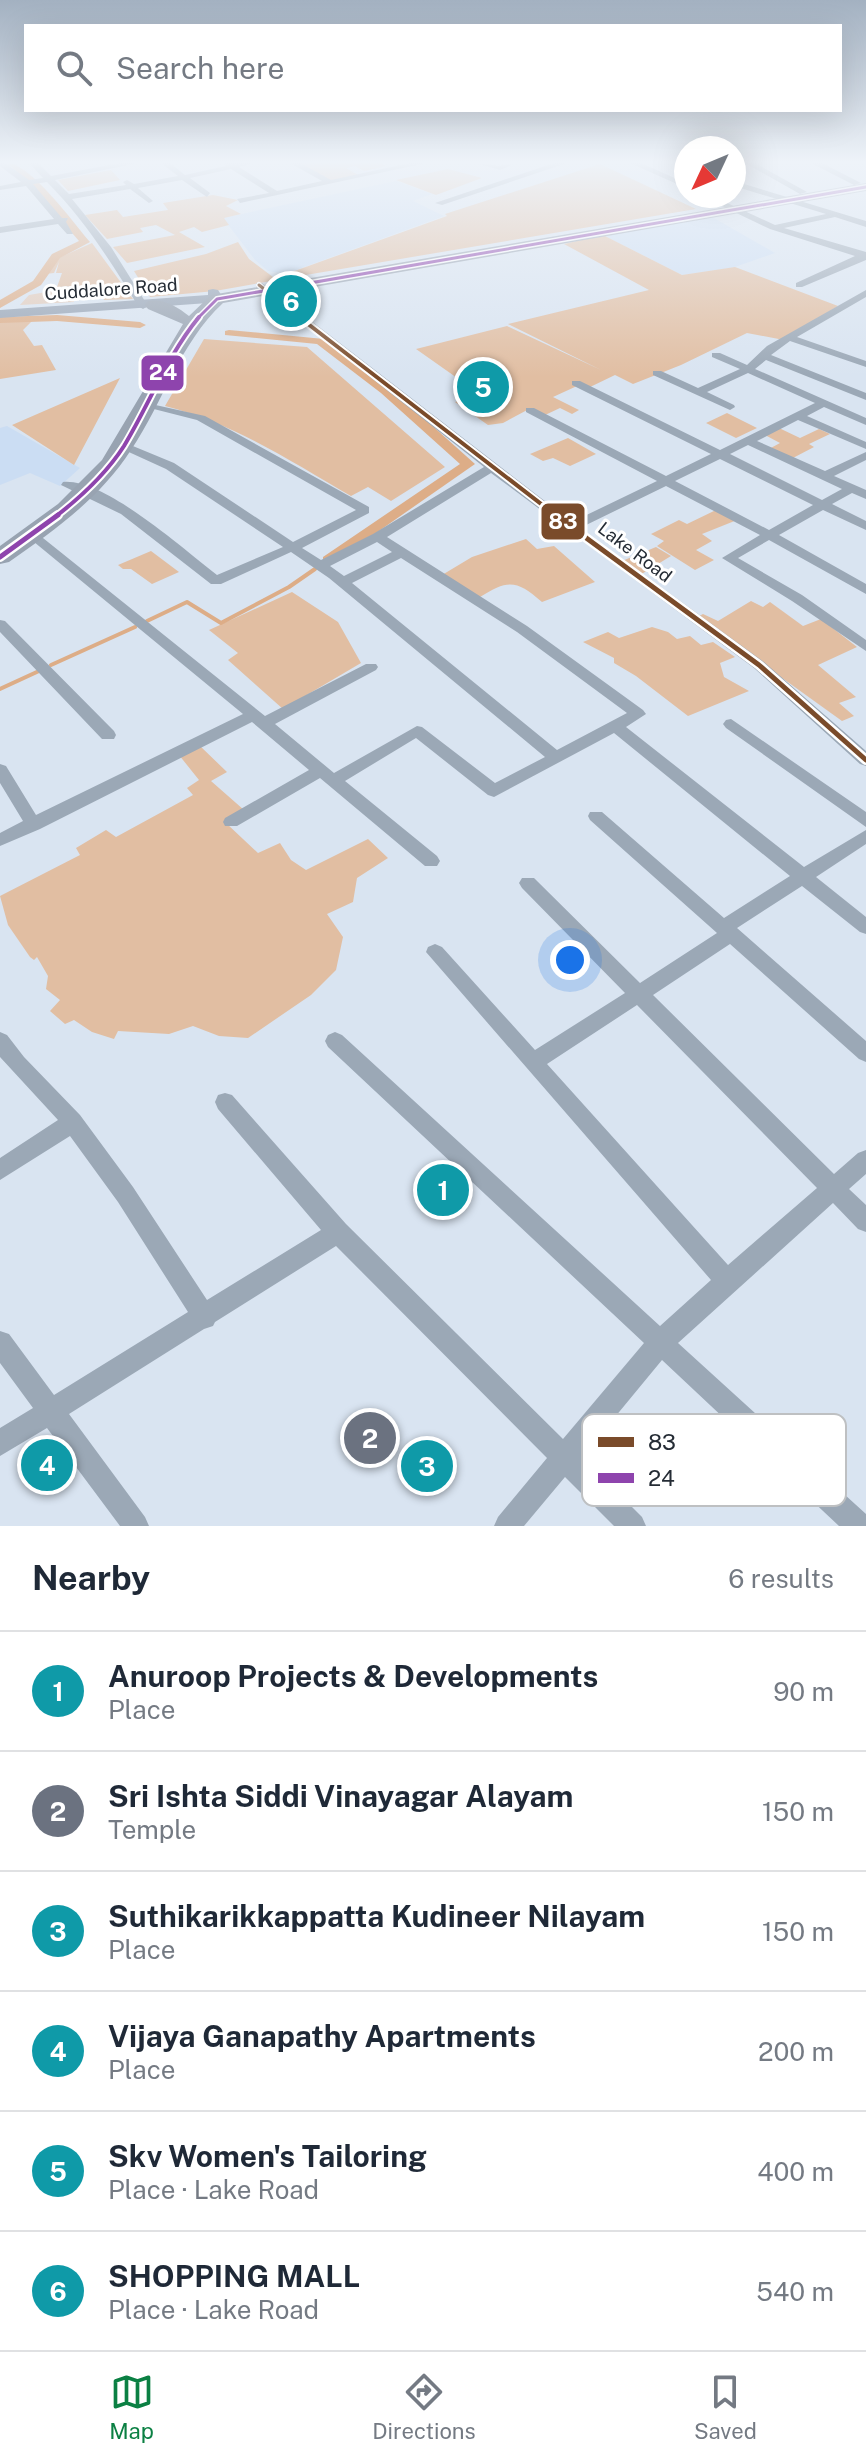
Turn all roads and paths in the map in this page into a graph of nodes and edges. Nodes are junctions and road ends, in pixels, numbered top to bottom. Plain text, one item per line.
1 (5, 234) edge
2 (93, 234) edge
3 (571, 234) edge
4 (796, 234) edge
5 (11, 243) dead end
6 (865, 256) edge
7 (799, 285) dead end
8 (261, 288) junction
9 (866, 293) edge
10 (208, 297) junction
11 (146, 304) junction
12 (0, 311) edge
13 (182, 319) junction
14 (791, 338) junction
15 (169, 351) junction
16 (716, 355) dead end
17 (767, 357) junction
18 (866, 364) edge
19 (750, 369) junction
20 (657, 373) dead end
21 (576, 383) dead end
22 (698, 392) junction
23 (866, 397) edge
24 (825, 403) junction
25 (146, 404) junction
26 (730, 407) dead end
27 (530, 410) dead end
28 (800, 417) junction
29 (866, 422) edge
30 (749, 441) junction
31 (124, 446) junction
32 (866, 446) edge
33 (720, 454) junction
34 (866, 455) edge
35 (492, 467) junction
36 (825, 476) junction
37 (665, 482) junction
38 (78, 487) junction
39 (852, 488) junction
40 (866, 495) edge
41 (824, 504) junction
42 (866, 526) edge
43 (572, 527) junction
44 (33, 534) junction
45 (769, 535) junction
46 (378, 537) junction
47 (0, 538) edge
48 (293, 547) junction
49 (402, 552) junction
50 (0, 557) edge
51 (320, 566) junction
52 (343, 582) junction
53 (866, 590) edge
54 (0, 624) edge
55 (866, 647) edge
56 (371, 667) dead end
57 (258, 720) junction
58 (731, 724) dead end
59 (615, 726) junction
60 (108, 735) dead end
61 (859, 745) edge
62 (556, 758) junction
63 (866, 760) edge
64 (0, 770) edge
65 (327, 776) junction
66 (596, 816) dead end
67 (866, 821) edge
68 (231, 822) dead end
69 (34, 825) junction
70 (866, 836) edge
71 (0, 840) edge
72 (431, 861) dead end
73 (802, 876) junction
74 (528, 883) dead end
75 (866, 927) edge
76 (727, 931) junction
77 (435, 952) dead end
78 (639, 994) junction
79 (335, 1041) dead end
80 (866, 1053) edge
81 (3, 1054) edge
82 (534, 1062) junction
83 (225, 1102) dead end
84 (73, 1122) junction
85 (866, 1160) edge
86 (0, 1170) edge
87 (832, 1188) junction
88 (866, 1221) edge
89 (338, 1232) junction
90 (727, 1281) junction
91 (205, 1318) junction
92 (0, 1343) edge
93 (660, 1343) junction
94 (48, 1410) junction
95 (601, 1414) edge
96 (737, 1414) edge
97 (582, 1436) edge
98 (0, 1443) edge
99 (564, 1458) junction
100 (582, 1476) edge
101 (613, 1506) edge
102 (837, 1506) edge
103 (136, 1526) edge
104 (507, 1526) edge
105 (633, 1526) edge
106 (859, 1526) edge

1 - 5 street
2 - 11 street
3 - 8 highway
4 - 6 street
6 - 7 street
8 - 10 highway
8 - 35 street, Lake Road
9 - 14 street
10 - 11 main road, Cuddalore Road
10 - 13 highway
10 - 15 highway
11 - 12 main road, Cuddalore Road
11 - 13 highway
13 - 15 highway
14 - 17 street
14 - 18 street
15 - 25 highway
15 - 38 highway
16 - 19 street
17 - 19 street
17 - 23 street
19 - 22 street
19 - 24 street
20 - 22 street
21 - 33 street
22 - 26 street
24 - 28 street
24 - 29 street
25 - 31 highway
25 - 48 street
27 - 37 street
28 - 30 street
28 - 32 street
30 - 33 street
30 - 36 street
31 - 38 highway
31 - 48 street
33 - 37 street
33 - 41 street
34 - 36 street
35 - 43 street, Lake Road
35 - 46 street
36 - 39 street
37 - 43 street
37 - 45 street
38 - 44 highway
38 - 47 highway
38 - 48 street
39 - 40 street
39 - 41 street
41 - 42 street
41 - 45 street
43 - 61 street, Lake Road
44 - 50 highway
44 - 57 street
45 - 53 street
45 - 55 street
46 - 49 street
46 - 51 street
48 - 51 street
49 - 52 street
49 - 59 street
51 - 52 street
52 - 62 street
54 - 60 street
56 - 57 street
57 - 65 street
57 - 69 street
58 - 67 street
59 - 62 street
59 - 73 street
61 - 63 street, Lake Road
62 - 65 street
64 - 69 street
65 - 68 street
65 - 72 street
66 - 76 street
69 - 71 street
70 - 73 street
73 - 75 street
73 - 76 street
74 - 78 street
76 - 78 street
76 - 80 street
77 - 82 street
78 - 82 street
78 - 87 street
79 - 93 street
81 - 84 street
82 - 90 street
83 - 89 street
84 - 86 street
84 - 91 street
85 - 87 street
87 - 88 street
87 - 90 street
89 - 91 street
89 - 99 street
90 - 93 street
91 - 94 street
92 - 94 street
93 - 95 street
93 - 96 street
94 - 98 street
94 - 103 street
97 - 99 street
99 - 100 street
99 - 104 street
101 - 105 street
102 - 106 street

